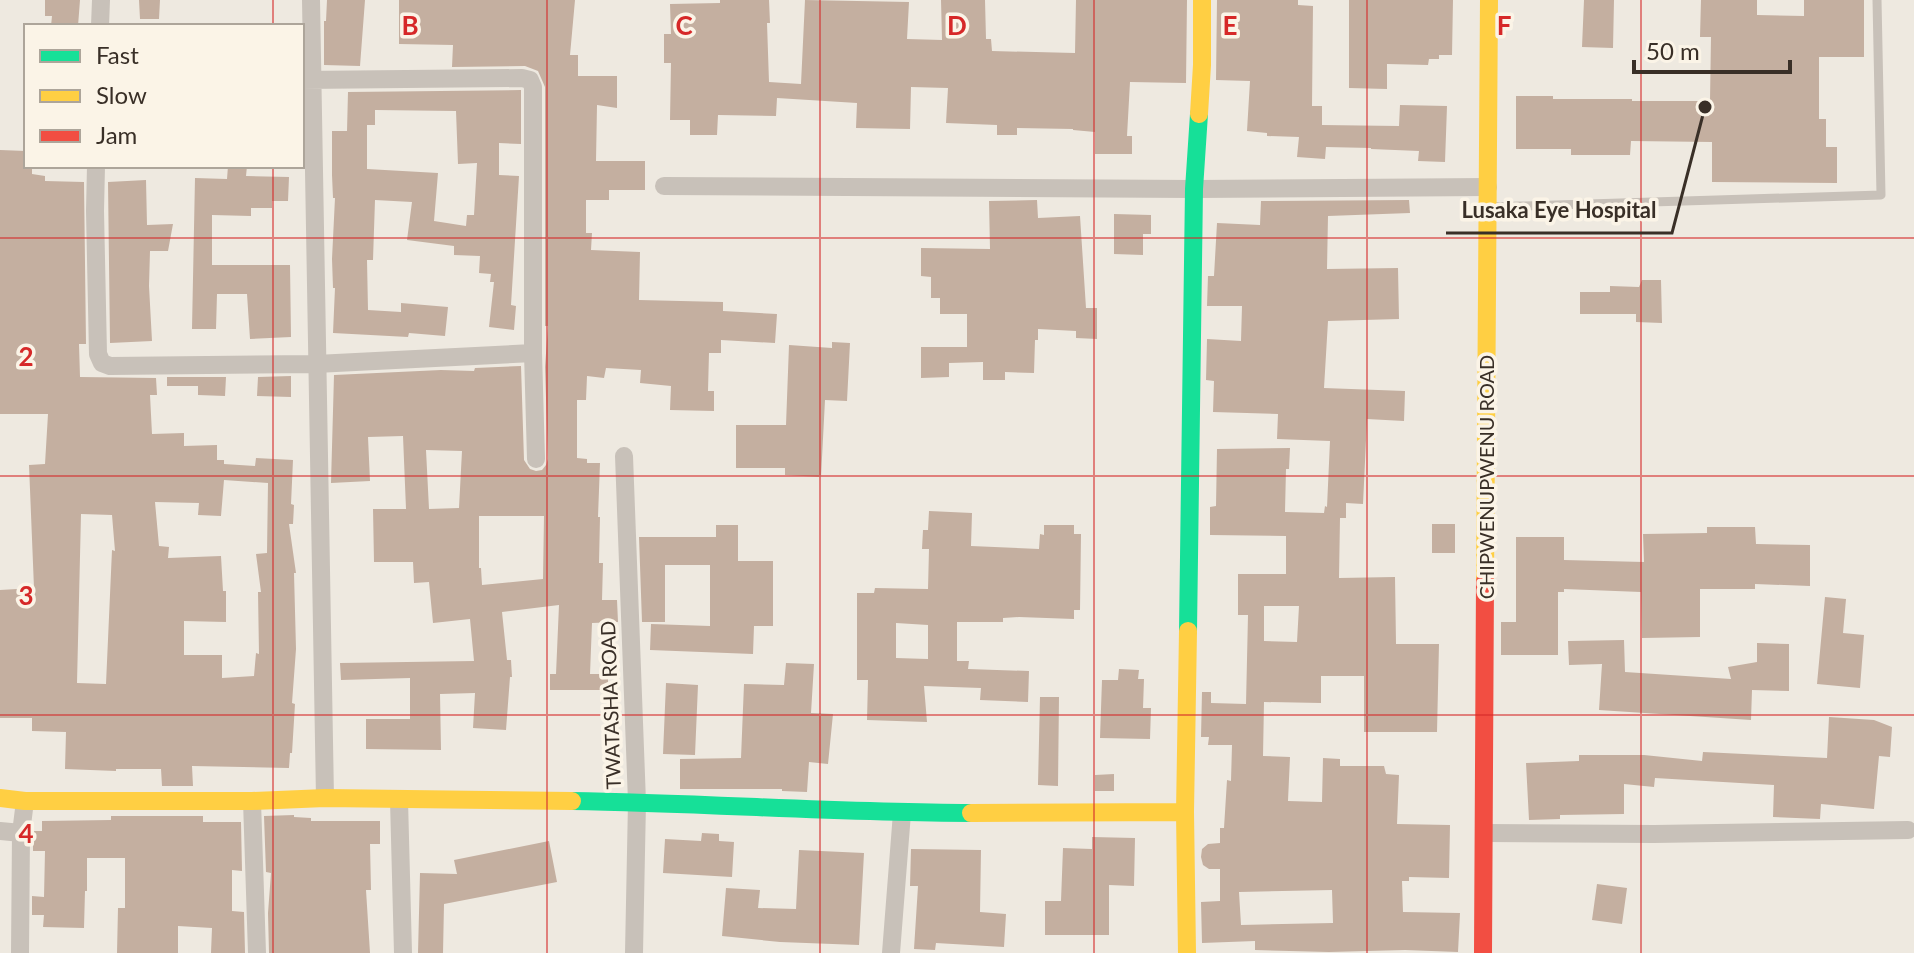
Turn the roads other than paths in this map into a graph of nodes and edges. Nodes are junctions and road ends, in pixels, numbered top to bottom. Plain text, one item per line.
1 (101, 0) edge
2 (311, 0) edge
3 (1202, 0) edge
4 (1489, 0) edge
5 (1877, 0) edge
6 (100, 24) edge
7 (308, 80) edge
8 (96, 168) edge
9 (664, 186) dead end
10 (1488, 187) junction
11 (1194, 189) junction
12 (1489, 207) junction
13 (533, 353) junction
14 (316, 364) junction
15 (624, 456) dead end
16 (536, 459) dead end
17 (0, 798) edge
18 (325, 798) junction
19 (399, 800) junction
20 (25, 801) junction
21 (252, 801) junction
22 (637, 802) junction
23 (1185, 812) junction
24 (902, 813) junction
25 (1908, 830) dead end
26 (0, 831) edge
27 (21, 833) junction
28 (1484, 833) junction
29 (20, 953) edge
30 (257, 953) edge
31 (403, 953) edge
32 (634, 953) edge
33 (891, 953) edge
34 (1187, 953) edge
35 (1483, 953) edge

1 - 6 street
2 - 7 street
3 - 11 street
4 - 10 street, CHIPWENUPWENU ROAD
5 - 12 lane
7 - 13 street
7 - 14 street
8 - 14 street
9 - 11 street
10 - 11 street
10 - 12 street, CHIPWENUPWENU ROAD
11 - 23 street
12 - 28 street, CHIPWENUPWENU ROAD
13 - 14 street
13 - 16 street
14 - 18 street
15 - 22 street, TWATASHA ROAD
17 - 20 street
18 - 19 street
18 - 21 street
19 - 22 street
19 - 31 street
20 - 21 street
20 - 27 street
21 - 30 street
22 - 24 street
22 - 32 street, TWATASHA ROAD
23 - 24 street
23 - 34 street
24 - 33 street
25 - 28 street
26 - 27 street
27 - 29 street
28 - 35 street, CHIPWENUPWENU ROAD

